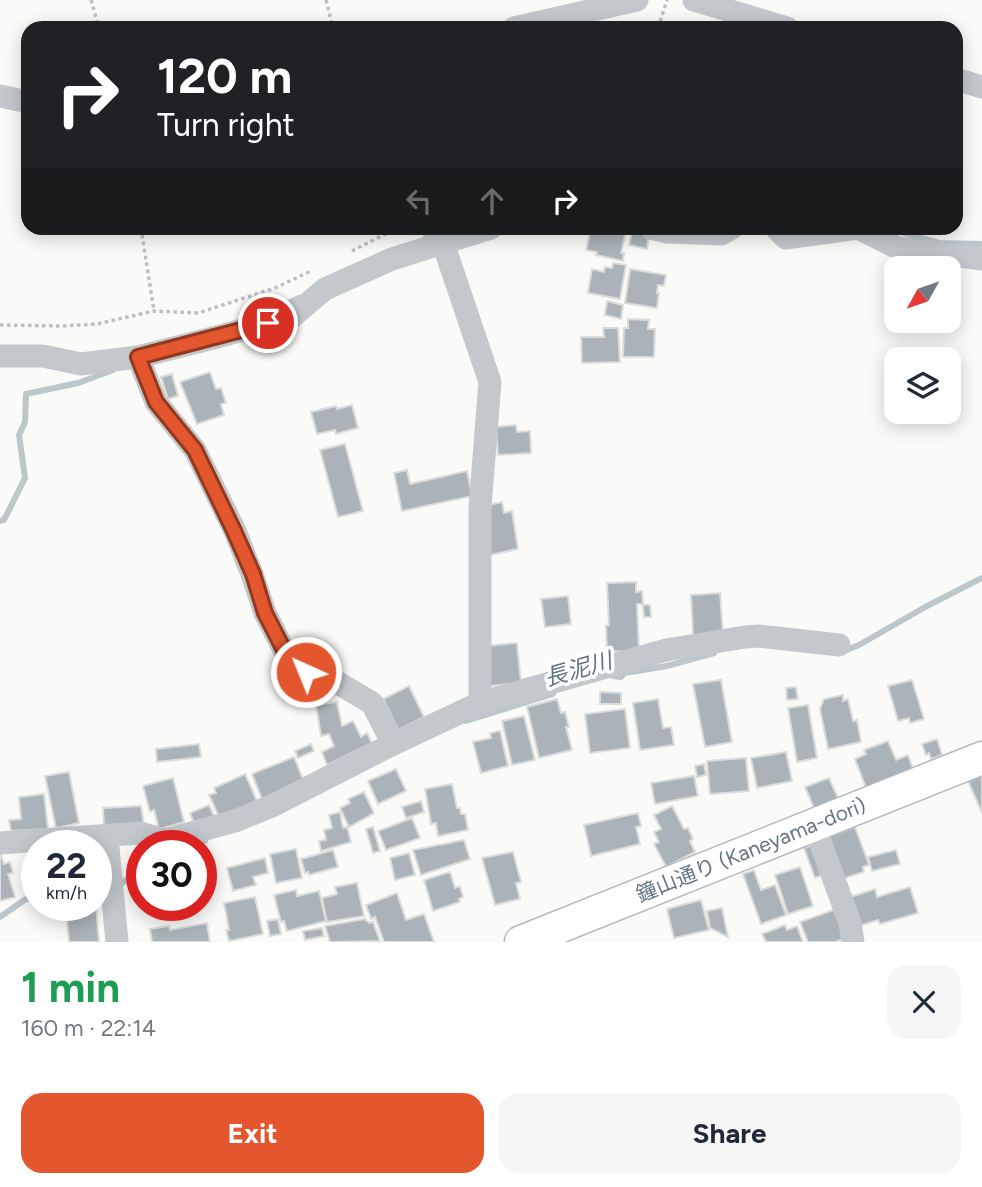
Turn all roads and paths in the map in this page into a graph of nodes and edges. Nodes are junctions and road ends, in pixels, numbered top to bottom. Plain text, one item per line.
1 (91, 0) edge
2 (326, 0) edge
3 (637, 0) edge
4 (667, 0) edge
5 (694, 0) edge
6 (97, 21) edge
7 (331, 21) edge
8 (545, 21) edge
9 (660, 21) edge
10 (764, 21) edge
11 (963, 81) edge
12 (982, 87) edge
13 (0, 96) edge
14 (21, 100) edge
15 (142, 235) edge
16 (383, 235) edge
17 (469, 235) edge
18 (783, 235) edge
19 (810, 235) edge
20 (871, 235) edge
21 (443, 243) junction
22 (352, 251) dead end
23 (982, 259) edge
24 (319, 267) dead end
25 (154, 311) junction
26 (0, 325) edge
27 (0, 356) edge
28 (138, 357) junction
29 (839, 645) dead end
30 (480, 703) junction
31 (393, 744) junction
32 (982, 758) edge
33 (814, 825) junction
34 (112, 836) edge
35 (21, 842) edge
36 (0, 843) edge
37 (112, 890) edge
38 (117, 942) edge
39 (521, 942) edge
40 (853, 942) edge

1 - 6 path
2 - 7 path
3 - 8 street
4 - 9 path
5 - 10 street
11 - 12 street
13 - 14 street
15 - 25 path
16 - 22 path
17 - 21 street
18 - 19 street
20 - 23 street
21 - 28 street
21 - 30 street
24 - 25 path
25 - 26 path
27 - 28 street
28 - 31 street
29 - 30 street
30 - 31 street
31 - 34 street
32 - 33 main road, 鐘山通り (Kaneyama-dori)
33 - 39 main road, 鐘山通り (Kaneyama-dori)
33 - 40 street
35 - 36 street
37 - 38 street

